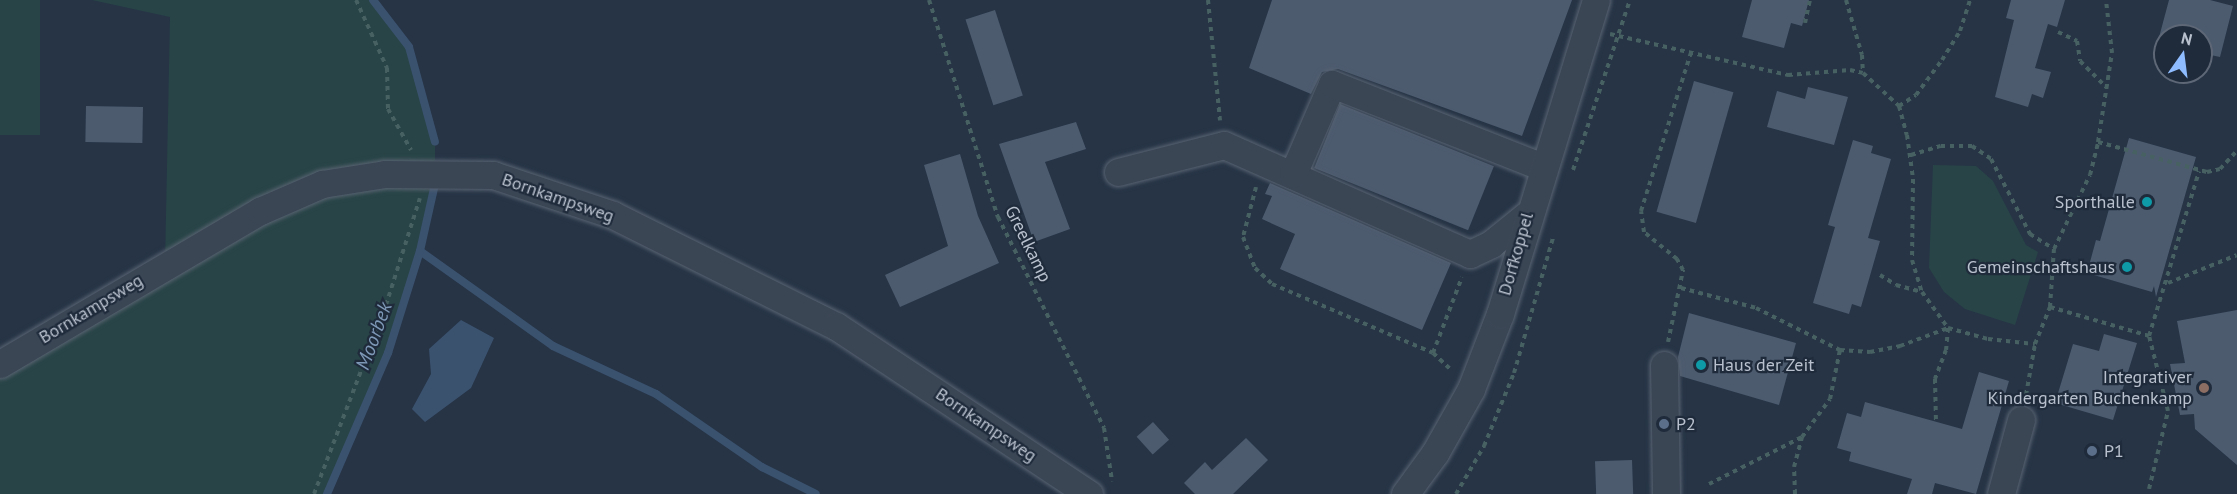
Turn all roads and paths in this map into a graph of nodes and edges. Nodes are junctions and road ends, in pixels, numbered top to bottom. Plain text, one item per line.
1 (356, 0) edge
2 (929, 0) edge
3 (1208, 0) edge
4 (1596, 0) edge
5 (1810, 0) edge
6 (1846, 0) edge
7 (1970, 0) edge
8 (2106, 0) edge
9 (1805, 23) dead end
10 (1587, 29) junction
11 (2058, 32) dead end
12 (1691, 52) junction
13 (1863, 73) junction
14 (2107, 87) junction
15 (1899, 106) junction
16 (2098, 142) junction
17 (1224, 145) junction
18 (2237, 152) edge
19 (1911, 155) junction
20 (1265, 163) junction
21 (1543, 166) junction
22 (2199, 171) junction
23 (1118, 172) dead end
24 (424, 174) junction
25 (1293, 174) junction
26 (1527, 215) junction
27 (2054, 249) junction
28 (1470, 254) junction
29 (2237, 255) edge
30 (1880, 276) dead end
31 (2168, 283) junction
32 (1681, 288) junction
33 (1922, 292) junction
34 (2050, 307) junction
35 (1948, 328) junction
36 (2149, 336) junction
37 (2035, 344) junction
38 (1840, 350) junction
39 (1433, 353) junction
40 (0, 364) edge
41 (1664, 364) joint
42 (1471, 388) junction
43 (2020, 420) joint
44 (1936, 422) dead end
45 (1802, 437) junction
46 (1709, 484) dead end
47 (1100, 488) edge
48 (2149, 489) dead end
49 (314, 494) edge
50 (1405, 494) edge
51 (1666, 494) edge
52 (1795, 494) edge
53 (2001, 494) edge

1 - 24 path
2 - 47 path, Greelkamp
3 - 17 path
4 - 10 street, Dorfkoppel
5 - 9 path
6 - 13 path
7 - 15 path
8 - 14 path
10 - 12 path
10 - 21 street, Dorfkoppel
11 - 14 path
12 - 13 path
12 - 32 path
13 - 15 path
14 - 16 path
15 - 19 path
16 - 22 path
16 - 27 path
17 - 20 street
17 - 23 street
18 - 22 path
19 - 27 path
19 - 33 path
20 - 25 street
20 - 39 path
21 - 25 street
21 - 26 street, Dorfkoppel
22 - 31 path
24 - 40 street, Bornkampsweg
24 - 47 street, Bornkampsweg
24 - 49 path
25 - 28 street
26 - 28 street
26 - 42 street, Dorfkoppel
27 - 34 path
28 - 39 path
29 - 31 path
30 - 33 path
31 - 36 path
32 - 38 path
32 - 41 path
33 - 35 path
34 - 36 path
34 - 37 path
35 - 37 path
35 - 38 path
35 - 44 path
36 - 48 path
37 - 43 path
38 - 45 path
39 - 42 path
41 - 51 street
42 - 50 street, Dorfkoppel
43 - 53 street
45 - 46 path
45 - 52 path

